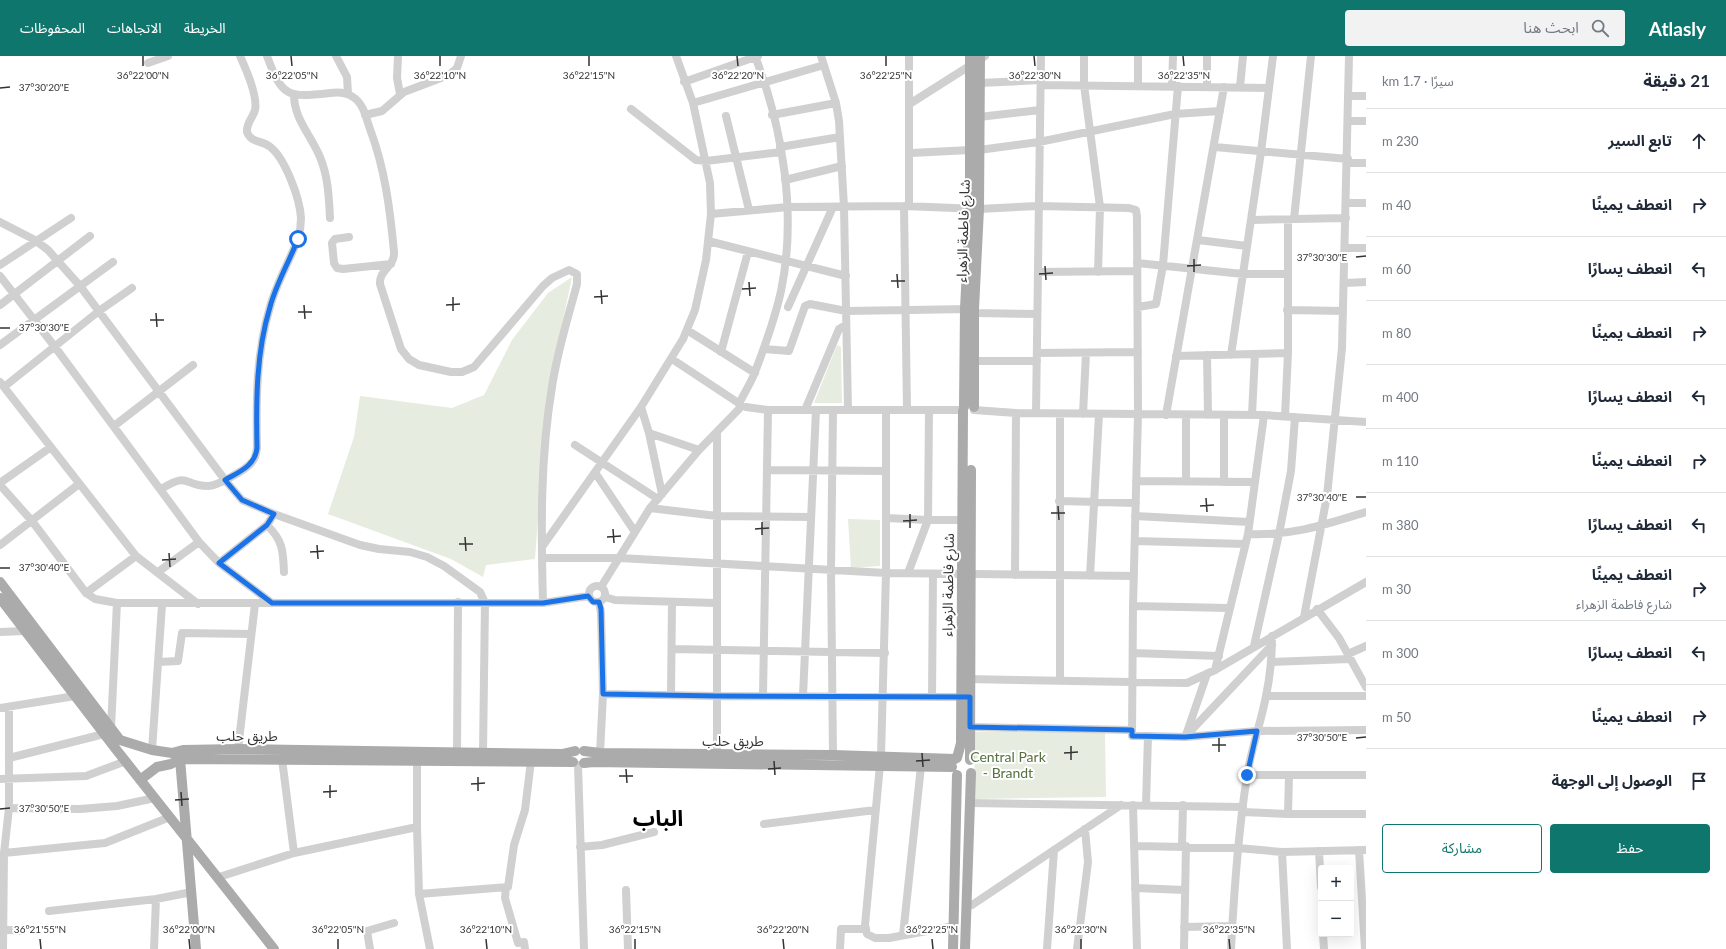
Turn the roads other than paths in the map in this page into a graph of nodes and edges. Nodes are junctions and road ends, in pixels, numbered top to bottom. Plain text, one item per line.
1 (168, 56) edge
2 (240, 56) edge
3 (267, 56) edge
4 (336, 56) edge
5 (398, 56) edge
6 (461, 56) edge
7 (676, 56) edge
8 (756, 56) edge
9 (821, 56) edge
10 (909, 56) edge
11 (1041, 56) edge
12 (1084, 56) edge
13 (1138, 56) edge
14 (1173, 56) edge
15 (1207, 56) edge
16 (1243, 56) edge
17 (1273, 56) edge
18 (1311, 56) edge
19 (1349, 56) edge
20 (979, 57) edge
21 (148, 63) dead end
22 (824, 65) junction
23 (970, 67) junction
24 (684, 82) junction
25 (764, 82) junction
26 (1041, 82) junction
27 (980, 83) junction
28 (1084, 85) junction
29 (1138, 85) junction
30 (1175, 86) junction
31 (1207, 87) junction
32 (1224, 87) junction
33 (1240, 87) junction
34 (1269, 88) junction
35 (348, 94) junction
36 (400, 94) junction
37 (294, 95) junction
38 (1348, 96) junction
39 (1366, 96) edge
40 (836, 103) junction
41 (911, 103) junction
42 (693, 104) junction
43 (631, 109) dead end
44 (1040, 110) junction
45 (1220, 111) junction
46 (772, 114) junction
47 (1175, 114) junction
48 (365, 115) junction
49 (726, 116) dead end
50 (980, 117) junction
51 (1348, 121) junction
52 (1366, 121) edge
53 (1090, 131) junction
54 (840, 137) junction
55 (1039, 142) junction
56 (1215, 147) junction
57 (781, 150) junction
58 (975, 150) junction
59 (1261, 152) junction
60 (911, 153) junction
61 (1302, 155) junction
62 (737, 157) junction
63 (706, 161) junction
64 (1348, 161) junction
65 (1366, 164) edge
66 (842, 166) junction
67 (785, 180) junction
68 (1346, 203) junction
69 (1366, 203) edge
70 (907, 206) junction
71 (1038, 206) junction
72 (788, 207) junction
73 (833, 207) junction
74 (844, 207) junction
75 (1100, 207) junction
76 (974, 209) junction
77 (749, 210) junction
78 (711, 214) junction
79 (71, 218) dead end
80 (330, 218) dead end
81 (1346, 218) junction
82 (1251, 220) junction
83 (1291, 220) junction
84 (0, 222) edge
85 (90, 236) dead end
86 (349, 237) dead end
87 (1198, 240) junction
88 (36, 241) junction
89 (708, 241) junction
90 (1247, 246) junction
91 (1345, 248) junction
92 (1366, 248) edge
93 (748, 252) junction
94 (58, 260) junction
95 (113, 262) dead end
96 (784, 262) junction
97 (391, 264) junction
98 (0, 265) edge
99 (1163, 265) junction
100 (806, 267) junction
101 (1137, 267) junction
102 (1192, 270) junction
103 (1038, 272) junction
104 (1098, 272) junction
105 (1243, 274) junction
106 (1287, 274) junction
107 (0, 276) edge
108 (846, 276) junction
109 (1366, 282) edge
110 (1345, 283) junction
111 (80, 286) junction
112 (132, 288) dead end
113 (14, 295) junction
114 (0, 305) edge
115 (788, 307) dead end
116 (1138, 307) junction
117 (1287, 310) junction
118 (99, 311) junction
119 (846, 311) junction
120 (906, 311) junction
121 (971, 311) junction
122 (1344, 311) junction
123 (1037, 314) junction
124 (35, 320) junction
125 (846, 326) junction
126 (687, 330) junction
127 (0, 345) edge
128 (56, 347) junction
129 (764, 348) junction
130 (721, 352) junction
131 (1138, 352) junction
132 (1086, 353) junction
133 (1288, 353) junction
134 (1255, 354) junction
135 (1207, 355) junction
136 (1231, 355) junction
137 (1176, 356) junction
138 (1037, 357) junction
139 (672, 359) junction
140 (974, 361) junction
141 (193, 366) dead end
142 (755, 373) junction
143 (2, 384) edge
144 (160, 391) junction
145 (741, 406) junction
146 (642, 407) junction
147 (768, 410) junction
148 (805, 410) junction
149 (816, 410) junction
150 (833, 410) junction
151 (848, 410) junction
152 (886, 410) junction
153 (907, 410) junction
154 (929, 410) junction
155 (968, 410) junction
156 (1016, 413) junction
157 (1036, 413) junction
158 (1060, 414) junction
159 (1083, 414) junction
160 (1099, 414) junction
161 (1138, 414) junction
162 (1166, 415) junction
163 (1186, 415) junction
164 (1208, 415) junction
165 (1224, 415) junction
166 (1252, 415) junction
167 (1264, 415) junction
168 (1285, 416) junction
169 (1295, 417) junction
170 (1335, 419) junction
171 (1366, 422) edge
172 (114, 426) junction
173 (716, 432) junction
174 (649, 433) junction
175 (575, 445) dead end
176 (51, 447) junction
177 (699, 450) junction
178 (603, 464) junction
179 (767, 470) junction
180 (813, 470) junction
181 (832, 471) junction
182 (886, 471) junction
183 (596, 474) junction
184 (225, 480) junction
185 (1136, 481) junction
186 (1186, 481) junction
187 (1224, 482) junction
188 (1254, 482) junction
189 (0, 484) edge
190 (79, 484) junction
191 (161, 489) junction
192 (660, 497) junction
193 (1059, 501) junction
194 (1094, 501) junction
195 (1136, 504) junction
196 (650, 508) junction
197 (1366, 512) edge
198 (274, 514) junction
199 (767, 515) junction
200 (717, 516) junction
201 (1135, 516) junction
202 (811, 517) junction
203 (886, 518) junction
204 (928, 520) junction
205 (963, 520) junction
206 (32, 521) junction
207 (1249, 522) junction
208 (267, 525) junction
209 (1321, 526) junction
210 (635, 532) junction
211 (1248, 534) junction
212 (1279, 534) junction
213 (199, 542) junction
214 (1134, 542) junction
215 (1245, 544) junction
216 (0, 545) edge
217 (542, 548) junction
218 (136, 556) junction
219 (542, 558) junction
220 (620, 558) junction
221 (219, 563) junction
222 (716, 565) junction
223 (765, 568) junction
224 (809, 569) junction
225 (831, 570) junction
226 (158, 572) junction
227 (284, 572) dead end
228 (886, 573) junction
229 (908, 573) junction
230 (933, 574) junction
231 (967, 574) junction
232 (1015, 575) junction
233 (1059, 576) junction
234 (1090, 576) junction
235 (1134, 576) junction
236 (0, 582) edge
237 (1366, 582) edge
238 (601, 587) junction
239 (86, 593) junction
240 (588, 596) junction
241 (602, 600) junction
242 (1, 601) edge
243 (458, 602) junction
244 (672, 602) junction
245 (117, 603) junction
246 (272, 603) junction
247 (485, 603) junction
248 (543, 603) junction
249 (716, 603) junction
250 (198, 604) junction
251 (255, 604) junction
252 (162, 605) junction
253 (1133, 606) junction
254 (1230, 608) junction
255 (1318, 609) junction
256 (1304, 617) junction
257 (25, 631) junction
258 (0, 632) edge
259 (251, 634) junction
260 (1272, 636) junction
261 (1272, 645) junction
262 (1254, 646) junction
263 (1366, 646) edge
264 (672, 649) junction
265 (716, 650) junction
266 (764, 651) junction
267 (805, 652) junction
268 (832, 652) junction
269 (885, 653) junction
270 (1133, 653) junction
271 (1219, 656) junction
272 (1349, 656) junction
273 (158, 662) junction
274 (1271, 662) junction
275 (1215, 670) junction
276 (1207, 674) junction
277 (966, 679) junction
278 (1060, 680) junction
279 (1133, 681) junction
280 (1366, 687) edge
281 (603, 694) junction
282 (672, 695) junction
283 (75, 696) junction
284 (717, 696) junction
285 (763, 696) junction
286 (803, 696) junction
287 (833, 696) junction
288 (1266, 696) junction
289 (1366, 696) edge
290 (884, 697) junction
291 (932, 697) junction
292 (965, 697) junction
293 (10, 707) junction
294 (0, 708) edge
295 (970, 727) junction
296 (1132, 730) junction
297 (1366, 730) edge
298 (108, 731) junction
299 (1257, 731) junction
300 (1148, 736) junction
301 (1185, 737) junction
302 (118, 744) junction
303 (238, 749) junction
304 (152, 750) junction
305 (579, 751) junction
306 (457, 752) junction
307 (483, 752) junction
308 (600, 753) junction
309 (717, 755) junction
310 (833, 756) junction
311 (9, 758) junction
312 (174, 759) junction
313 (282, 759) junction
314 (417, 760) junction
315 (970, 760) junction
316 (126, 761) junction
317 (881, 761) junction
318 (531, 762) junction
319 (578, 764) junction
320 (955, 765) junction
321 (921, 766) junction
322 (970, 773) junction
323 (1247, 775) junction
324 (1289, 775) junction
325 (1366, 775) edge
326 (0, 779) edge
327 (9, 779) junction
328 (140, 780) junction
329 (155, 798) junction
330 (969, 803) junction
331 (1121, 805) junction
332 (1133, 805) junction
333 (1146, 805) junction
334 (1183, 805) junction
335 (9, 808) junction
336 (875, 810) junction
337 (1243, 810) junction
338 (1288, 814) junction
339 (1366, 814) edge
340 (170, 817) junction
341 (764, 824) dead end
342 (417, 827) junction
343 (1085, 829) junction
344 (654, 832) dead end
345 (186, 837) junction
346 (1134, 846) junction
347 (1184, 846) junction
348 (580, 847) junction
349 (1238, 848) junction
350 (1054, 850) junction
351 (1362, 850) edge
352 (1319, 851) junction
353 (1282, 852) junction
354 (4, 853) junction
355 (294, 853) junction
356 (1320, 865) edge
357 (219, 877) junction
358 (506, 888) junction
359 (1135, 888) junction
360 (626, 890) dead end
361 (1185, 890) junction
362 (192, 892) junction
363 (419, 894) junction
364 (156, 899) junction
365 (966, 906) junction
366 (49, 911) dead end
367 (394, 923) dead end
368 (954, 926) junction
369 (1232, 926) junction
370 (1184, 927) junction
371 (2, 929) edge
372 (866, 929) junction
373 (21, 931) dead end
374 (903, 935) junction
375 (1324, 937) edge
376 (3, 949) edge
377 (154, 949) edge
378 (196, 949) edge
379 (274, 949) edge
380 (370, 949) edge
381 (430, 949) edge
382 (525, 949) edge
383 (584, 949) edge
384 (628, 949) edge
385 (840, 949) edge
386 (953, 949) edge
387 (964, 949) edge
388 (1047, 949) edge
389 (1077, 949) edge
390 (1137, 949) edge
391 (1184, 949) edge
392 (1231, 949) edge
393 (1287, 949) edge
394 (1324, 949) edge
395 (1365, 949) edge

1 - 21 street
2 - 184 street
3 - 37 street
4 - 35 street
5 - 36 street
6 - 36 street
7 - 24 street
8 - 24 street
8 - 25 street
9 - 22 street
10 - 41 street
11 - 26 street
12 - 28 street
13 - 29 street
14 - 30 street
15 - 31 street
16 - 33 street
17 - 34 street
18 - 61 street
19 - 38 street
20 - 23 main road, شارع فاطمة الزهراء
20 - 27 main road, شارع فاطمة الزهراء
22 - 25 street
22 - 40 street
23 - 41 street
23 - 58 main road, شارع فاطمة الزهراء
24 - 42 street
25 - 42 street
25 - 46 street
26 - 27 street
26 - 28 street
26 - 44 street
27 - 50 main road, شارع فاطمة الزهراء
28 - 29 street
28 - 53 street
29 - 30 street
30 - 31 street
30 - 47 street
31 - 32 street
32 - 33 street
32 - 45 street
33 - 34 street
34 - 59 street
35 - 37 street
35 - 48 street
36 - 48 street
37 - 80 street
38 - 39 street
38 - 51 street
40 - 46 street
40 - 54 street
41 - 60 street
42 - 63 street
43 - 63 street
44 - 50 street
44 - 55 street
45 - 47 street
45 - 56 street
46 - 57 street
47 - 53 street
47 - 99 street
48 - 97 street
49 - 62 street
50 - 58 main road, شارع فاطمة الزهراء
51 - 52 street
51 - 64 street
53 - 55 street
53 - 75 street
54 - 57 street
54 - 66 street
55 - 58 street
55 - 71 street
56 - 59 street
56 - 87 street
57 - 62 street
57 - 67 street
58 - 60 street
58 - 76 main road, شارع فاطمة الزهراء
59 - 61 street
59 - 82 street
60 - 70 street
61 - 64 street
61 - 83 street
62 - 63 street
62 - 77 street
63 - 78 street
64 - 65 street
64 - 68 street
66 - 67 street
66 - 74 street
67 - 72 street
68 - 69 street
68 - 81 street
70 - 74 street
70 - 76 street
70 - 120 street
71 - 75 street
71 - 76 street
71 - 103 street
72 - 73 street
72 - 77 street
72 - 96 street
73 - 74 street
73 - 100 street
74 - 108 street
75 - 101 street
75 - 104 street
76 - 121 main road, شارع فاطمة الزهراء
77 - 78 street
78 - 89 street
79 - 88 street
81 - 83 street
81 - 91 street
82 - 83 street
82 - 90 street
83 - 106 street
84 - 88 street
85 - 94 street
86 - 97 street
87 - 90 street
87 - 102 street
88 - 94 street
88 - 98 street
89 - 93 street
89 - 126 street
90 - 105 street
91 - 92 street
91 - 110 street
93 - 96 street
93 - 130 street
94 - 111 street
94 - 113 street
95 - 111 street
96 - 100 street
96 - 129 street
97 - 217 street
99 - 101 street
99 - 102 street
99 - 116 street
100 - 108 street
100 - 115 street
101 - 104 street
101 - 116 street
102 - 105 street
102 - 137 street
103 - 104 street
103 - 123 street
105 - 106 street
105 - 136 street
106 - 117 street
107 - 113 street
108 - 119 street
109 - 110 street
110 - 122 street
111 - 118 street
111 - 124 street
112 - 118 street
113 - 114 street
113 - 124 street
116 - 131 street
117 - 122 street
117 - 133 street
118 - 128 street
118 - 144 street
119 - 120 street
119 - 125 street
119 - 129 street
120 - 121 street
120 - 153 street
121 - 123 street
121 - 140 main road, شارع فاطمة الزهراء
121 - 155 main road, شارع فاطمة الزهراء
122 - 170 street
123 - 138 street
124 - 127 street
124 - 128 street
125 - 148 street
125 - 151 street
126 - 130 street
126 - 139 street
128 - 143 street
128 - 172 street
129 - 142 street
130 - 142 street
131 - 132 street
131 - 161 street
132 - 138 street
132 - 159 street
133 - 134 street
133 - 168 street
134 - 136 street
134 - 166 street
135 - 136 street
135 - 137 street
135 - 164 street
137 - 162 street
138 - 140 street
138 - 157 street
139 - 145 street
139 - 146 street
140 - 155 main road, شارع فاطمة الزهراء
141 - 144 street
142 - 145 street
143 - 176 street
144 - 172 street
144 - 184 street
145 - 147 street
145 - 173 street
146 - 174 street
146 - 178 street
147 - 148 street
147 - 179 street
148 - 149 street
149 - 150 street
149 - 180 street
150 - 151 street
150 - 181 street
151 - 152 street
152 - 153 street
152 - 182 street
153 - 154 street
154 - 155 street
154 - 204 street
155 - 156 street
155 - 205 main road, شارع فاطمة الزهراء
155 - 231 main road, شارع فاطمة الزهراء
156 - 157 street
156 - 232 street
157 - 158 street
158 - 159 street
158 - 193 street
159 - 160 street
160 - 161 street
160 - 194 street
161 - 162 street
161 - 185 street
162 - 163 street
163 - 164 street
163 - 186 street
164 - 165 street
165 - 166 street
165 - 187 street
166 - 167 street
167 - 168 street
167 - 188 street
168 - 169 street
169 - 170 street
169 - 212 street
170 - 171 street
170 - 209 street
172 - 191 street
173 - 177 street
173 - 200 street
174 - 177 street
174 - 192 street
175 - 178 street
176 - 189 street
176 - 190 street
177 - 192 street
178 - 183 street
178 - 192 street
179 - 180 street
179 - 199 street
180 - 181 street
180 - 202 street
181 - 182 street
181 - 225 street
182 - 203 street
183 - 210 street
183 - 217 street
184 - 191 street
184 - 198 street
185 - 186 street
185 - 195 street
186 - 187 street
187 - 188 street
188 - 207 street
189 - 206 street
190 - 206 street
190 - 218 street
191 - 213 street
192 - 196 street
193 - 194 street
193 - 233 street
194 - 195 street
194 - 234 street
195 - 201 street
196 - 200 street
196 - 210 street
197 - 209 street
198 - 208 street
198 - 247 street
199 - 200 street
199 - 202 street
199 - 223 street
200 - 222 street
201 - 207 street
201 - 214 street
202 - 224 street
203 - 204 street
203 - 228 street
204 - 205 street
204 - 229 street
205 - 231 main road, شارع فاطمة الزهراء
206 - 216 street
206 - 239 street
207 - 211 street
208 - 221 street
208 - 227 street
209 - 212 street
209 - 256 street
210 - 220 street
211 - 212 street
211 - 215 street
212 - 262 street
213 - 221 street
213 - 226 street
214 - 215 street
214 - 235 street
215 - 254 street
217 - 219 street
218 - 226 street
218 - 239 street
219 - 220 street
219 - 248 street
220 - 222 street
220 - 238 street
221 - 246 street
222 - 223 street
222 - 249 street
223 - 224 street
223 - 266 street
224 - 225 street
224 - 267 street
225 - 228 street
225 - 268 street
226 - 250 street
228 - 229 street
228 - 269 street
229 - 230 street
230 - 231 street
230 - 291 street
231 - 232 street
231 - 277 main road, شارع فاطمة الزهراء
232 - 233 street
233 - 234 street
233 - 278 street
234 - 235 street
235 - 253 street
236 - 298 main road
237 - 255 street
238 - 240 street
238 - 241 street
239 - 245 street
240 - 241 street
240 - 248 street
241 - 244 street
241 - 281 street
242 - 257 main road
243 - 246 street
243 - 247 street
243 - 306 street
244 - 249 street
244 - 264 street
245 - 252 street
245 - 298 street
246 - 251 street
247 - 248 street
247 - 307 street
249 - 265 street
250 - 251 street
250 - 252 street
251 - 259 street
252 - 273 street
253 - 254 street
253 - 270 street
254 - 271 street
255 - 256 street
255 - 272 street
256 - 260 street
257 - 258 street
257 - 283 main road
259 - 273 street
259 - 303 street
260 - 261 street
260 - 262 street
261 - 274 street
261 - 301 street
262 - 275 street
263 - 272 street
264 - 265 street
264 - 282 street
265 - 266 street
265 - 284 street
266 - 267 street
266 - 285 street
267 - 268 street
267 - 286 street
268 - 269 street
268 - 287 street
269 - 290 street
270 - 271 street
270 - 279 street
271 - 275 street
272 - 274 street
272 - 280 street
273 - 304 street
274 - 288 street
275 - 276 street
276 - 279 street
276 - 301 street
277 - 278 street
277 - 292 main road, شارع فاطمة الزهراء
278 - 279 street
279 - 296 street
281 - 282 street
281 - 308 street
282 - 284 street
283 - 293 street
283 - 298 main road
284 - 285 street
284 - 309 street
285 - 286 street
286 - 287 street
287 - 290 street
287 - 310 street
288 - 289 street
288 - 299 street
290 - 291 street
290 - 317 street
291 - 292 street
292 - 295 main road, شارع فاطمة الزهراء
292 - 320 main road, شارع فاطمة الزهراء
293 - 294 street
293 - 311 street
295 - 296 street
295 - 315 main road, شارع فاطمة الزهراء
296 - 300 street
297 - 299 street
298 - 302 main road
298 - 311 street
299 - 301 street
299 - 323 street
300 - 301 street
300 - 333 street
302 - 304 main road, طريق حلب
302 - 316 main road
303 - 306 main road, طريق حلب
303 - 312 main road, طريق حلب
304 - 312 main road, طريق حلب
305 - 307 main road, طريق حلب
305 - 308 main road, طريق حلب
305 - 319 main road
306 - 307 main road, طريق حلب
308 - 309 main road, طريق حلب
309 - 310 main road, طريق حلب
310 - 317 main road, طريق حلب
311 - 327 street
312 - 313 main road
312 - 328 main road
312 - 345 main road
313 - 314 main road
313 - 355 street
314 - 318 main road
314 - 342 street
315 - 320 main road
315 - 322 main road, شارع فاطمة الزهراء
316 - 327 street
316 - 328 main road
317 - 319 main road
317 - 320 main road
317 - 321 main road
317 - 336 street
318 - 319 main road
318 - 358 street
319 - 348 street
320 - 321 main road
320 - 322 main road
320 - 368 main road, شارع فاطمة الزهراء
321 - 374 street
322 - 330 main road, شارع فاطمة الزهراء
323 - 324 street
323 - 337 street
324 - 325 street
324 - 338 street
326 - 327 street
327 - 335 street
328 - 329 main road
329 - 335 street
329 - 340 main road
330 - 331 street
330 - 365 main road, شارع فاطمة الزهراء
331 - 332 street
331 - 343 street
332 - 333 street
332 - 346 street
333 - 334 street
334 - 337 street
334 - 347 street
335 - 354 street
336 - 341 street
336 - 372 street
337 - 338 street
337 - 349 street
338 - 339 street
340 - 345 main road
340 - 354 street
342 - 355 street
342 - 363 street
343 - 350 street
343 - 389 street
344 - 348 street
345 - 357 main road
345 - 362 main road
346 - 347 street
346 - 359 street
347 - 349 street
347 - 361 street
348 - 383 street
349 - 353 street
349 - 369 street
350 - 365 street
350 - 388 street
351 - 352 street
351 - 395 street
352 - 353 street
352 - 356 street
353 - 393 street
354 - 371 street
355 - 357 street
357 - 379 main road
358 - 363 street
358 - 382 street
359 - 361 street
359 - 390 street
360 - 384 street
361 - 370 street
362 - 364 street
362 - 378 main road
363 - 381 street
364 - 366 street
364 - 377 street
365 - 387 main road, شارع فاطمة الزهراء
367 - 380 street
368 - 374 street
368 - 386 main road, شارع فاطمة الزهراء
369 - 370 street
369 - 392 street
370 - 391 street
371 - 373 street
371 - 376 street
372 - 374 street
372 - 385 street
375 - 394 street

